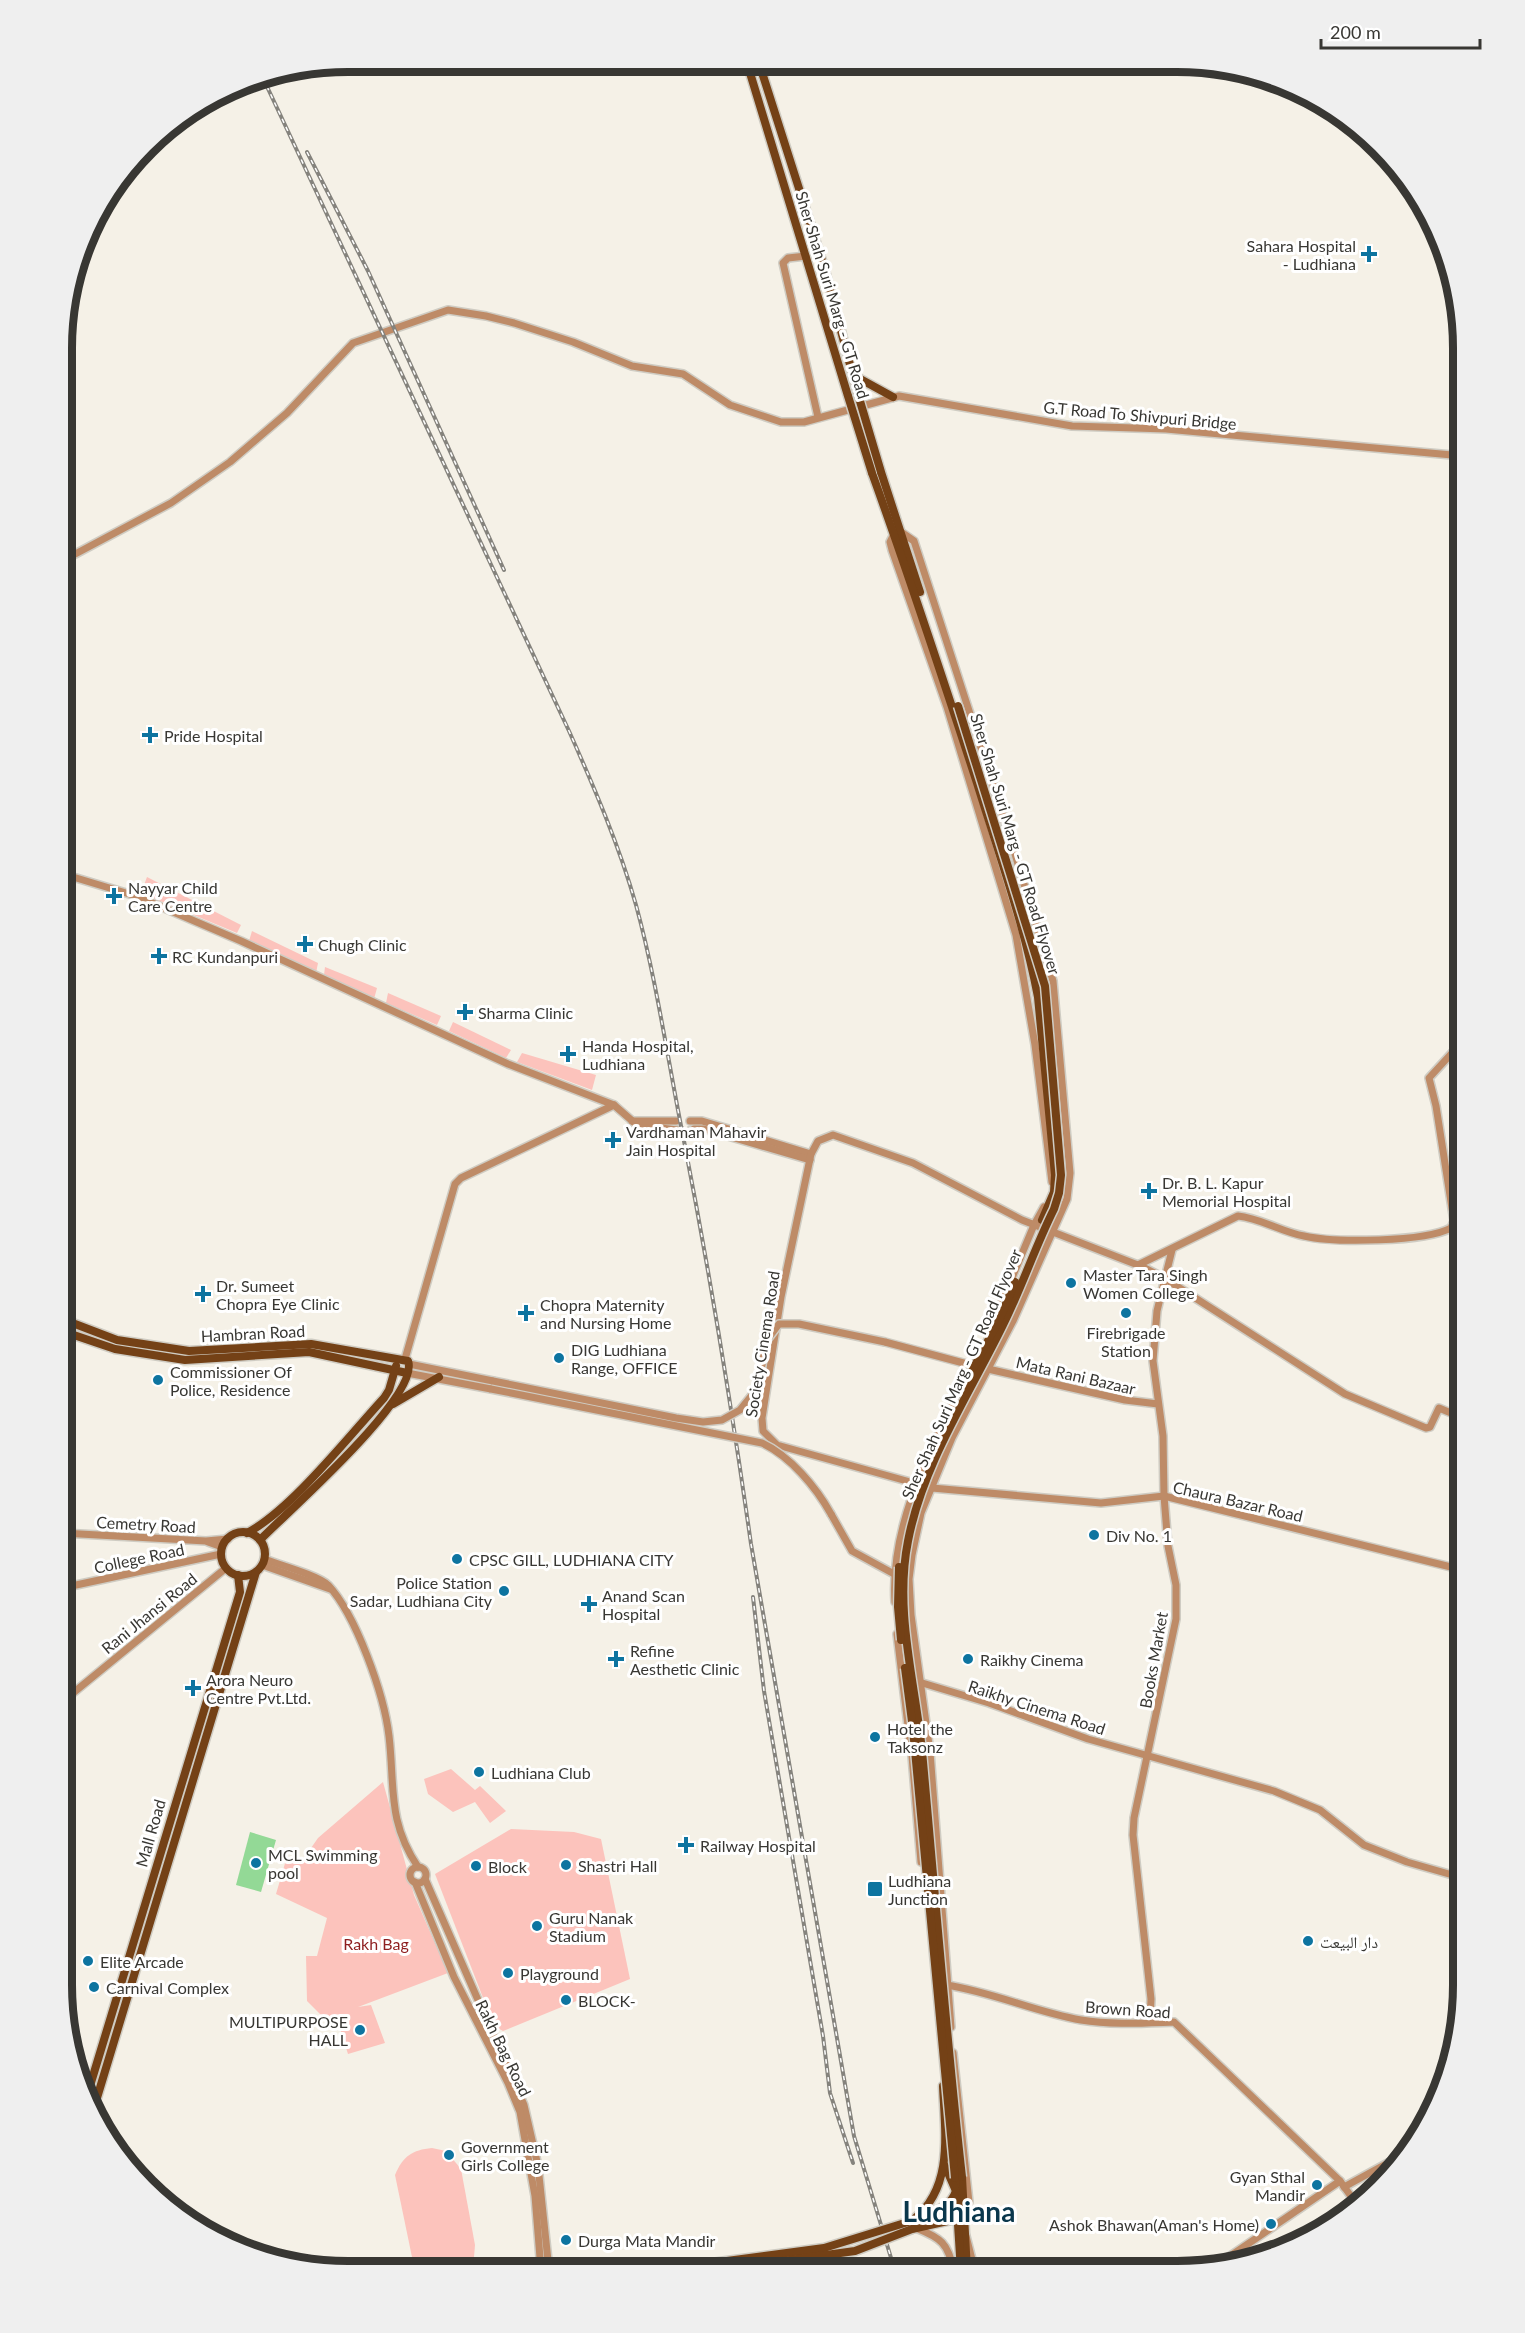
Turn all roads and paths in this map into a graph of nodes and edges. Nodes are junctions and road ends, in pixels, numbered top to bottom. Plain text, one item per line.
1 (750, 72) edge
2 (762, 72) edge
3 (806, 256) junction
4 (853, 375) junction
5 (893, 398) junction
6 (818, 417) junction
7 (1453, 455) edge
8 (897, 533) junction
9 (901, 543) junction
10 (72, 556) edge
11 (72, 877) edge
12 (1453, 1052) edge
13 (614, 1105) junction
14 (632, 1121) junction
15 (676, 1121) tunnel mouth
16 (690, 1121) tunnel mouth
17 (694, 1129) tunnel mouth
18 (677, 1130) tunnel mouth
19 (811, 1157) junction
20 (1453, 1215) edge
21 (1453, 1223) edge
22 (1034, 1225) junction
23 (1052, 1232) junction
24 (1173, 1250) junction
25 (1138, 1265) junction
26 (1164, 1278) junction
27 (72, 1323) edge
28 (72, 1334) edge
29 (991, 1363) junction
30 (403, 1365) junction
31 (971, 1365) junction
32 (439, 1377) junction
33 (492, 1385) junction
34 (1158, 1404) junction
35 (389, 1408) junction
36 (1453, 1414) edge
37 (916, 1484) junction
38 (932, 1488) junction
39 (1164, 1496) junction
40 (247, 1533) junction
41 (72, 1534) edge
42 (228, 1539) junction
43 (260, 1540) junction
44 (206, 1541) junction
45 (222, 1551) junction
46 (261, 1565) junction
47 (226, 1568) junction
48 (1453, 1568) edge
49 (895, 1574) junction
50 (238, 1575) junction
51 (909, 1579) junction
52 (72, 1586) edge
53 (330, 1589) junction
54 (918, 1682) junction
55 (72, 1694) edge
56 (1147, 1755) junction
57 (415, 1869) junction
58 (1453, 1875) edge
59 (425, 1879) junction
60 (415, 1882) junction
61 (934, 1985) junction
62 (948, 1985) junction
63 (1150, 2022) junction
64 (952, 2044) junction
65 (940, 2049) junction
66 (91, 2084) edge
67 (96, 2098) edge
68 (1389, 2161) edge
69 (944, 2163) junction
70 (1342, 2184) junction
71 (956, 2191) junction
72 (1352, 2198) edge
73 (969, 2202) joint
74 (957, 2207) junction
75 (961, 2218) junction
76 (915, 2222) junction
77 (964, 2235) junction
78 (1231, 2256) edge
79 (546, 2261) edge
80 (546, 2261) edge
81 (726, 2261) edge
82 (782, 2261) edge
83 (955, 2261) edge
84 (961, 2261) edge
85 (962, 2261) edge
86 (973, 2261) edge

1 - 3 main road, Sher Shah Suri Marg - GT Road
2 - 4 main road, Sher Shah Suri Marg - GT Road
3 - 6 street
3 - 8 main road, Sher Shah Suri Marg - GT Road, bridge
4 - 5 main road
4 - 8 main road, Sher Shah Suri Marg - GT Road, bridge
5 - 6 street, G.T Road To Shivpuri Bridge
5 - 7 street, G.T Road To Shivpuri Bridge
6 - 10 street, G.T Road To Shivpuri Bridge
8 - 9 main road, Sher Shah Suri Marg - GT Road Flyover
8 - 22 street
8 - 23 street
9 - 71 main road, Sher Shah Suri Marg - GT Road Flyover, bridge
9 - 75 main road, Sher Shah Suri Marg - GT Road Flyover, bridge
11 - 13 street
12 - 20 street
13 - 14 street
13 - 30 street
14 - 15 street
14 - 18 street
16 - 19 street
17 - 19 street
19 - 22 street
19 - 37 street, Society Cinema Road
21 - 24 street
22 - 23 street
22 - 31 street
23 - 25 street
23 - 29 street
24 - 25 street
24 - 26 street, Books Market
25 - 26 street
26 - 34 street, Books Market
26 - 36 street
27 - 30 main road, Hambran Road
28 - 30 main road, Hambran Road
29 - 34 street, Mata Rani Bazaar
29 - 38 street
30 - 32 street
30 - 33 street
30 - 35 main road
30 - 40 main road
31 - 33 street, bridge
31 - 37 street
32 - 33 street
32 - 35 main road
33 - 49 street, bridge
34 - 39 street, Books Market
35 - 43 main road
37 - 38 street, Society Cinema Road
37 - 49 street
38 - 39 street, Chaura Bazar Road
38 - 51 street
39 - 48 street, Chaura Bazar Road
39 - 56 street, Books Market
40 - 42 main road
40 - 43 main road
41 - 44 street, Cemetry Road
42 - 44 street, Cemetry Road
42 - 45 main road
43 - 46 main road
44 - 45 street
45 - 47 main road
45 - 52 street, College Road
46 - 50 main road
46 - 53 street
46 - 53 street
46 - 67 main road, Mall Road
47 - 50 main road
47 - 55 street, Rani Jhansi Road
49 - 51 street
49 - 61 street
50 - 66 main road, Mall Road
51 - 54 street
53 - 57 street
54 - 56 street, Raikhy Cinema Road
54 - 62 street
56 - 58 street, Raikhy Cinema Road
56 - 63 street, Books Market
57 - 59 street
57 - 60 street, Rakh Bag Road
59 - 60 street
59 - 79 street
60 - 80 street, Rakh Bag Road
61 - 62 street, Brown Road
61 - 65 street
62 - 63 street, Brown Road
62 - 64 street
63 - 70 street, Brown Road
64 - 65 street
64 - 73 street, bridge
65 - 69 main road, bridge
68 - 70 street
69 - 71 main road
69 - 76 main road
70 - 72 street, Brown Road
70 - 78 street
71 - 74 main road
71 - 76 main road
73 - 75 main road
74 - 75 main road
74 - 76 main road
75 - 76 main road
75 - 77 main road
75 - 84 main road
76 - 81 main road, bridge
76 - 82 main road, bridge
76 - 83 street
77 - 85 main road
77 - 86 street

